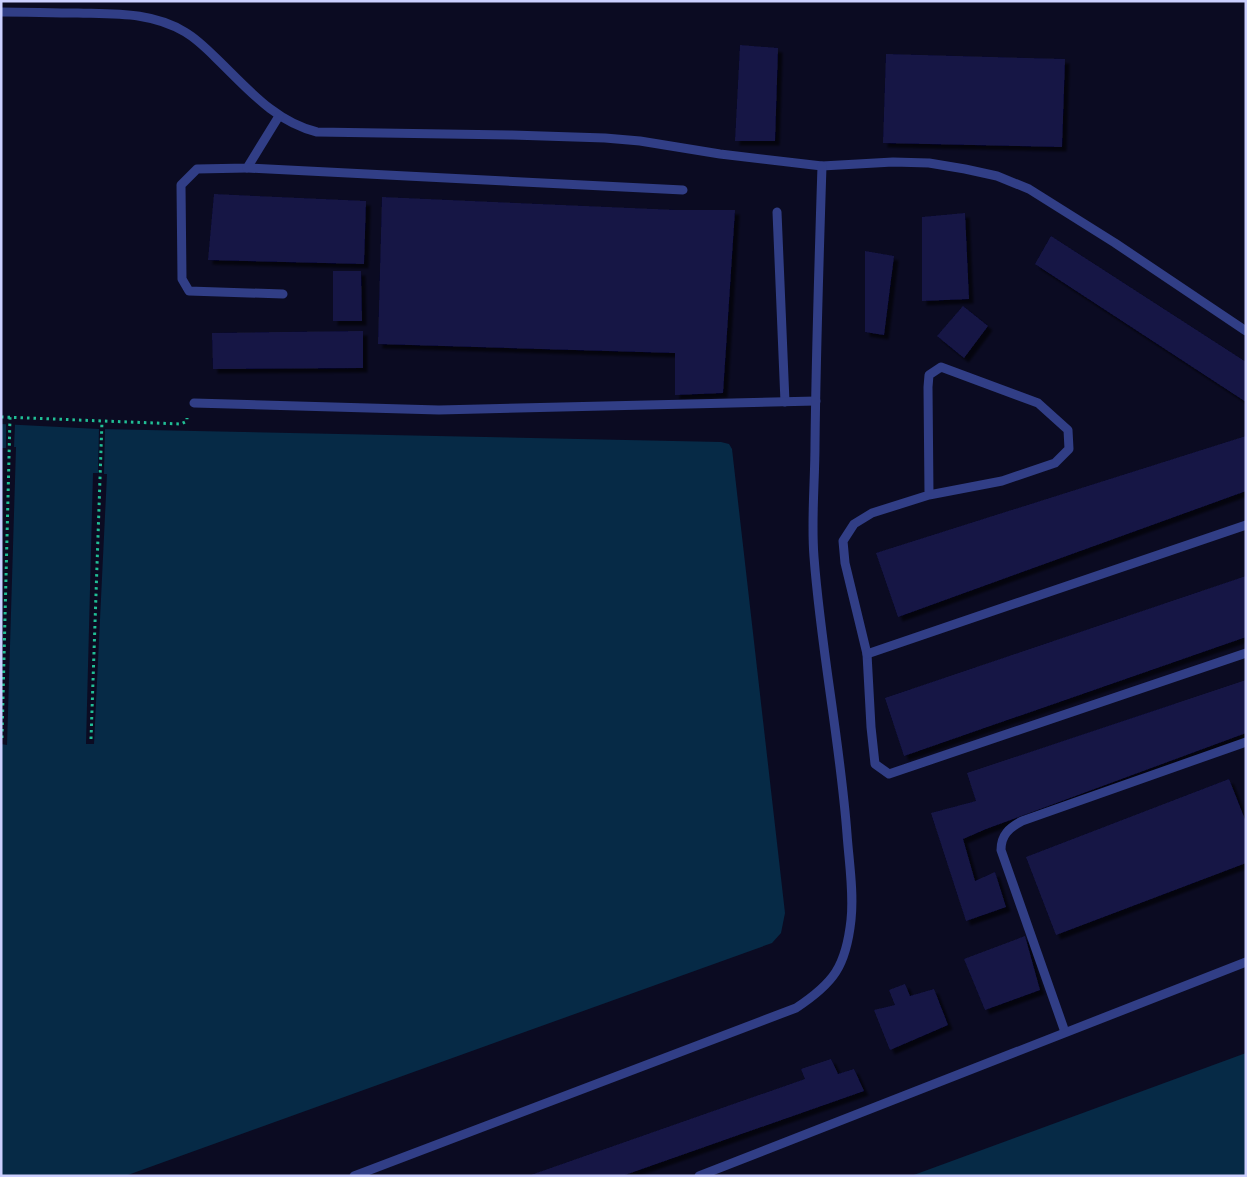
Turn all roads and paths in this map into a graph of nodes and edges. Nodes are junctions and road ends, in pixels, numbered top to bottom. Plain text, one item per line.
1 (1, 12) edge
2 (279, 116) junction
3 (822, 166) junction
4 (247, 168) junction
5 (683, 190) dead end
6 (777, 212) dead end
7 (283, 294) dead end
8 (1246, 331) edge
9 (816, 401) junction
10 (785, 402) junction
11 (194, 403) joint
12 (1, 417) edge
13 (10, 417) junction
14 (102, 422) junction
15 (930, 495) junction
16 (1246, 525) edge
17 (1246, 653) edge
18 (867, 654) junction
19 (2, 738) edge
20 (91, 739) dead end
21 (1246, 742) edge
22 (1246, 962) edge
23 (1065, 1032) junction
24 (354, 1176) edge
25 (699, 1176) edge

1 - 2 lane
2 - 3 lane
2 - 4 lane
3 - 8 lane
3 - 9 lane
4 - 5 lane
4 - 7 lane
6 - 10 lane
9 - 10 lane
9 - 24 lane
10 - 11 lane
11 - 14 path
12 - 13 path
13 - 14 path
13 - 19 path
14 - 20 path
15 - 15 lane
15 - 18 lane
16 - 18 lane
17 - 18 lane
21 - 23 lane
22 - 23 lane
23 - 25 lane

